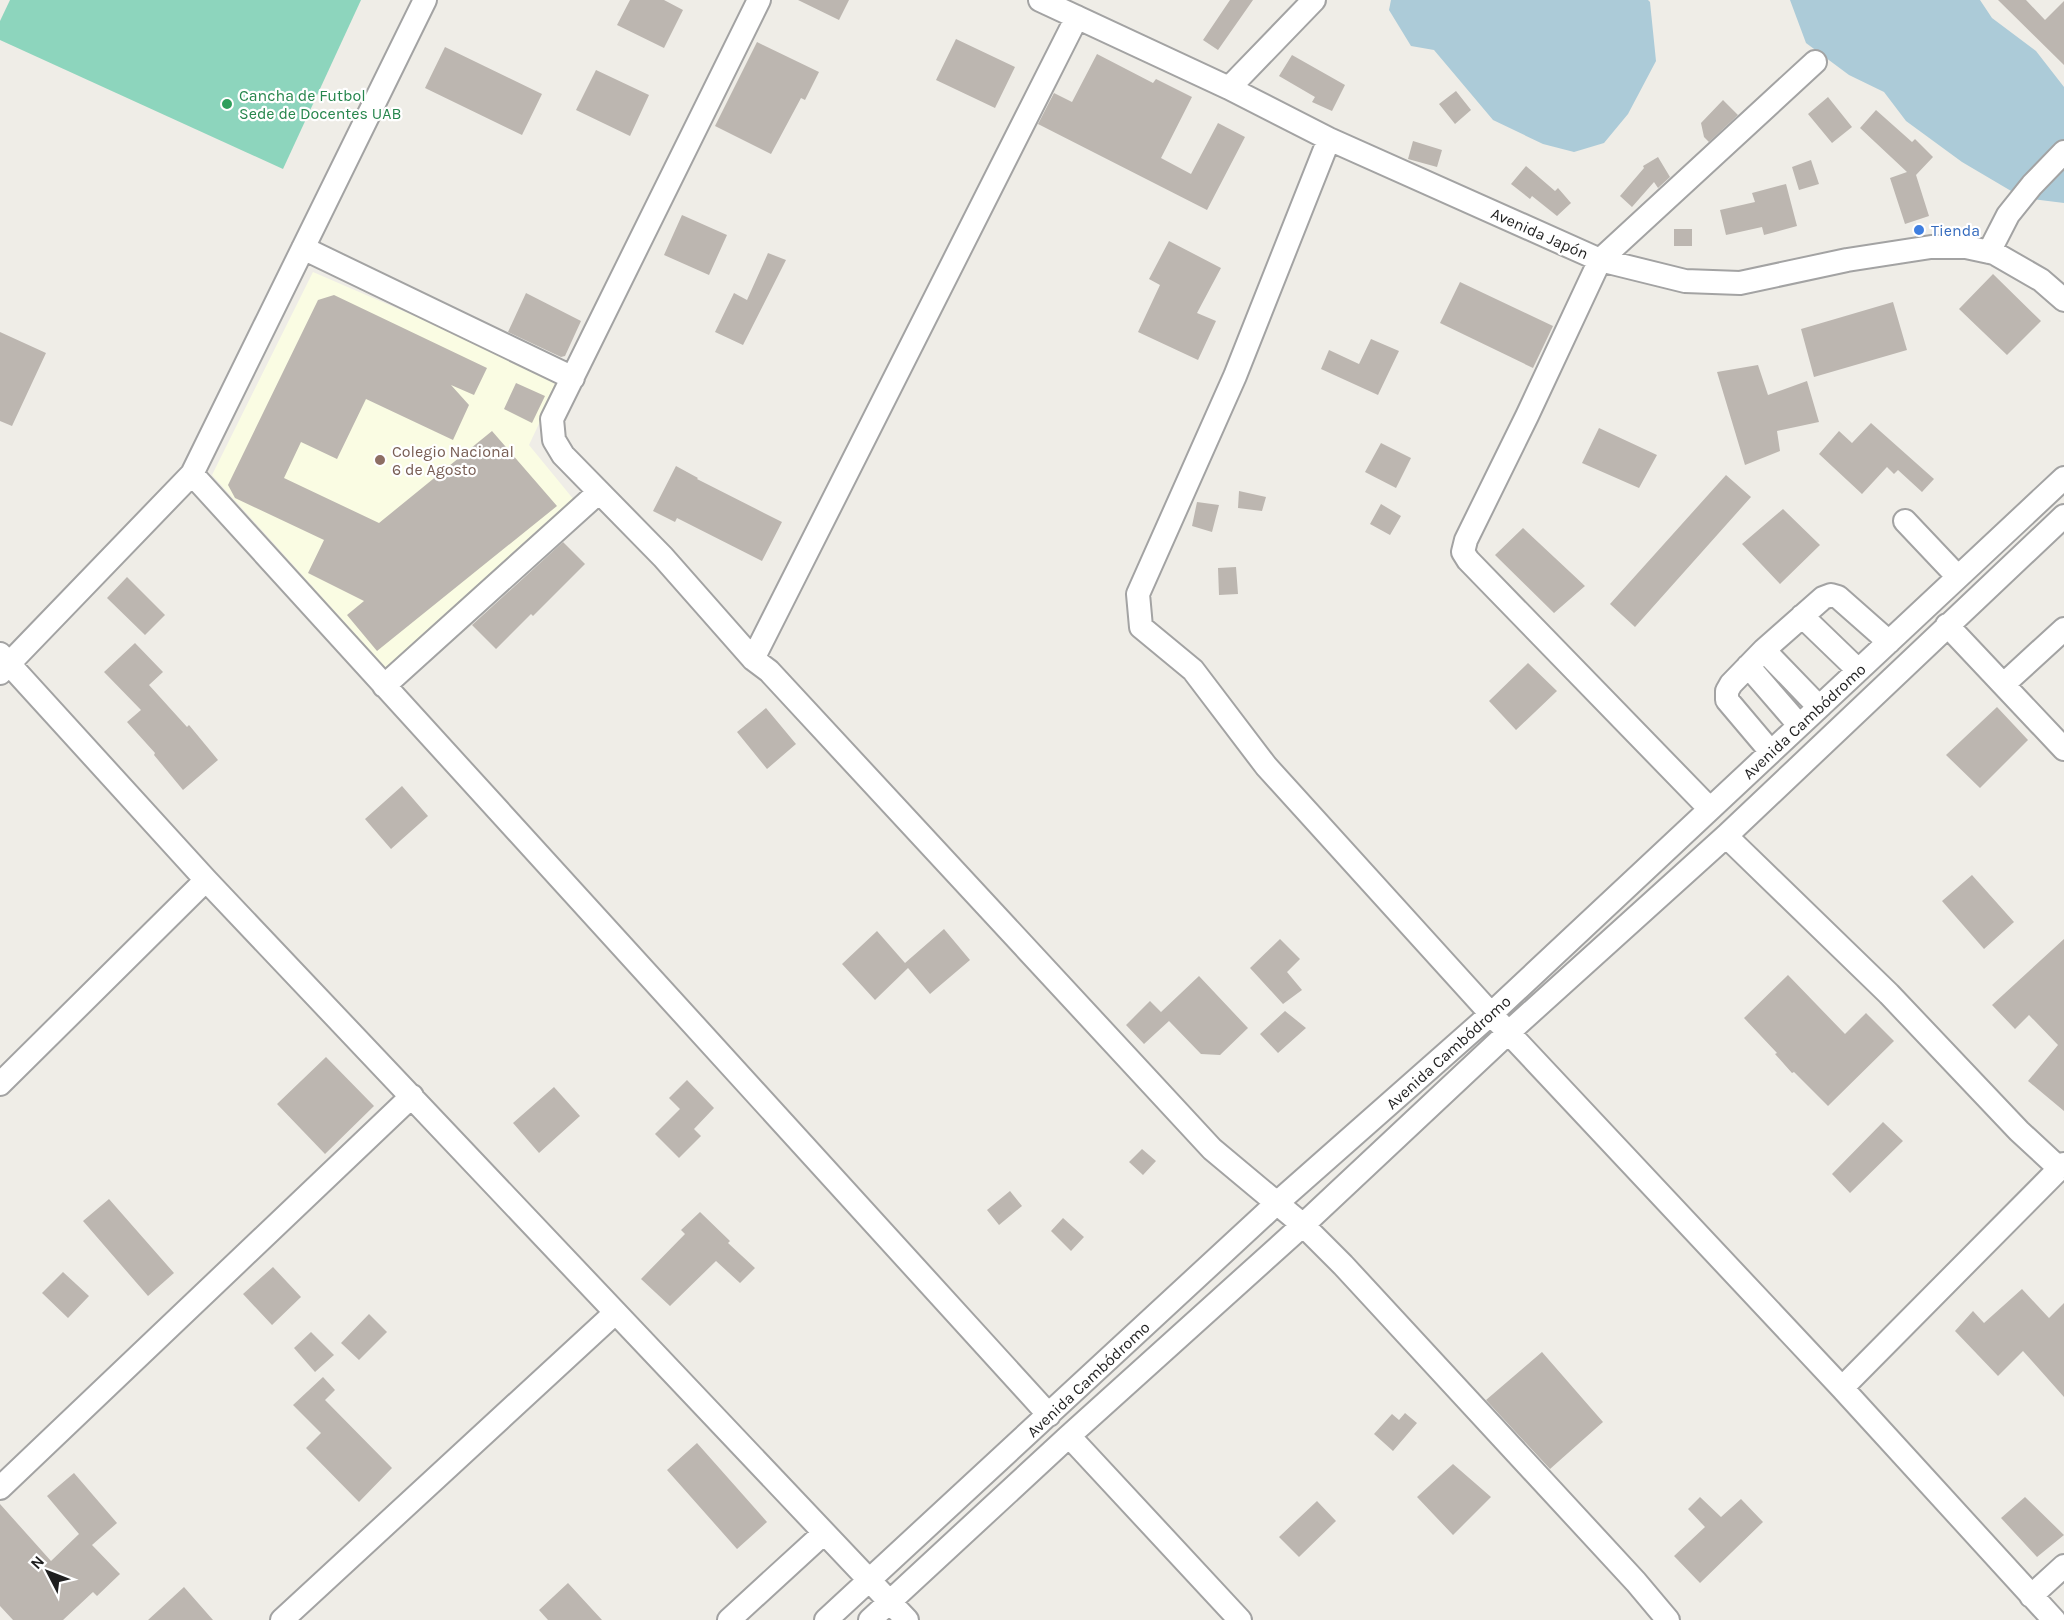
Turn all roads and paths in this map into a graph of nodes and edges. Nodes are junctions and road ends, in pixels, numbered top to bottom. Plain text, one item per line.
1 (424, 0) edge
2 (759, 0) edge
3 (1041, 0) edge
4 (1314, 0) edge
5 (1077, 17) junction
6 (1815, 62) dead end
7 (1229, 88) junction
8 (1329, 139) junction
9 (2064, 152) edge
10 (303, 248) junction
11 (1989, 252) junction
12 (1600, 260) junction
13 (2064, 300) edge
14 (573, 378) junction
15 (192, 474) junction
16 (2064, 478) edge
17 (598, 492) junction
18 (2064, 516) edge
19 (1905, 521) dead end
20 (1958, 577) junction
21 (1802, 616) junction
22 (1947, 625) junction
23 (2064, 629) edge
24 (1889, 642) junction
25 (1764, 650) junction
26 (753, 658) junction
27 (3, 664) edge
28 (1748, 666) junction
29 (1858, 670) junction
30 (2004, 684) junction
31 (384, 686) junction
32 (1819, 707) junction
33 (1799, 725) junction
34 (2064, 749) edge
35 (1771, 752) junction
36 (1710, 809) junction
37 (1726, 836) junction
38 (206, 880) junction
39 (1491, 1014) junction
40 (1509, 1032) junction
41 (0, 1084) edge
42 (412, 1096) junction
43 (2062, 1166) edge
44 (1277, 1203) junction
45 (1303, 1225) junction
46 (615, 1313) junction
47 (1842, 1388) junction
48 (1049, 1415) junction
49 (1069, 1436) junction
50 (0, 1488) edge
51 (816, 1525) junction
52 (2064, 1566) edge
53 (869, 1579) junction
54 (2031, 1596) junction
55 (890, 1601) junction
56 (282, 1620) edge
57 (729, 1620) edge
58 (826, 1620) edge
59 (870, 1620) edge
60 (907, 1620) edge
61 (1240, 1620) edge
62 (1668, 1620) edge
63 (2054, 1620) edge

1 - 10 street
2 - 14 street
3 - 5 street, Avenida Japón
4 - 7 street
5 - 7 street, Avenida Japón
5 - 26 street
6 - 12 street
7 - 8 street, Avenida Japón
8 - 12 street, Avenida Japón
8 - 39 street
9 - 11 street
10 - 14 street
10 - 15 street
11 - 12 street, Avenida Japón
11 - 13 street, Avenida Japón
12 - 36 street
14 - 17 street
15 - 27 street
15 - 31 street
16 - 20 street, Avenida Cambódromo
17 - 26 street
17 - 31 street
18 - 22 street, Avenida Cambódromo
19 - 20 street
20 - 24 street, Avenida Cambódromo
21 - 24 street
21 - 25 street
21 - 29 street
22 - 30 street
22 - 37 street, Avenida Cambódromo
23 - 30 street
24 - 29 street, Avenida Cambódromo
25 - 28 street
25 - 32 street
26 - 44 street
27 - 38 street
28 - 33 street
28 - 35 street
29 - 32 street, Avenida Cambódromo
30 - 34 street
31 - 48 street
32 - 33 street, Avenida Cambódromo
33 - 35 street, Avenida Cambódromo
35 - 36 street, Avenida Cambódromo
36 - 39 street, Avenida Cambódromo
37 - 40 street, Avenida Cambódromo
37 - 43 street
38 - 41 street
38 - 42 street
39 - 40 street
39 - 44 street, Avenida Cambódromo
40 - 45 street, Avenida Cambódromo
40 - 47 street
42 - 46 street
42 - 50 street
43 - 47 street
44 - 45 street
44 - 48 street, Avenida Cambódromo
45 - 49 street, Avenida Cambódromo
45 - 62 street
46 - 51 street
46 - 56 street
47 - 54 street
48 - 53 street, Avenida Cambódromo
49 - 55 street, Avenida Cambódromo
49 - 61 street
51 - 53 street
51 - 57 street
52 - 54 street
53 - 55 street
53 - 58 street, Avenida Cambódromo
54 - 63 street
55 - 59 street, Avenida Cambódromo
55 - 60 street

